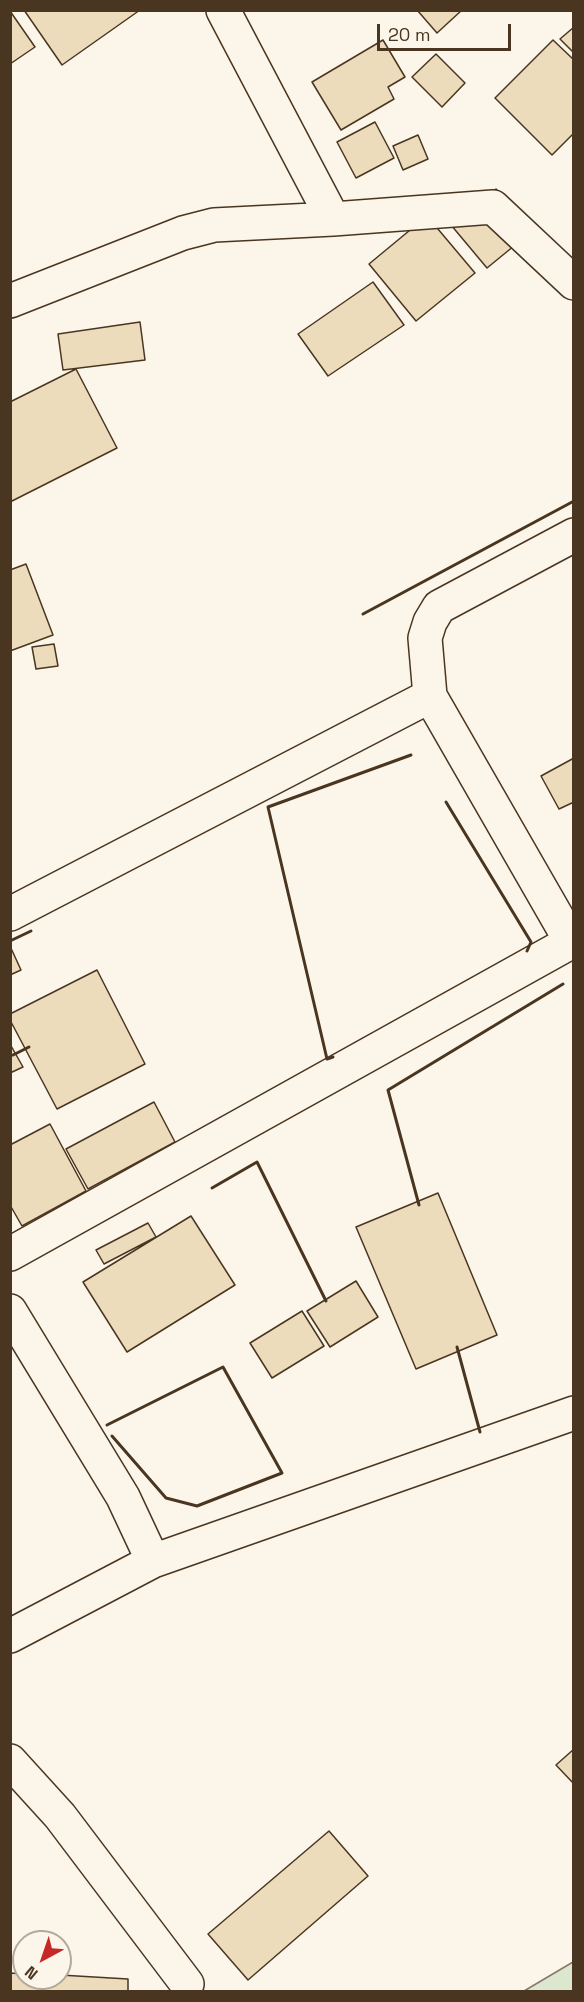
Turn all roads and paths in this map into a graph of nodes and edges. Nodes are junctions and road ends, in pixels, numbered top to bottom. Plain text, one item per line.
1 (223, 10) edge
2 (333, 219) junction
3 (573, 283) edge
4 (10, 301) edge
5 (573, 535) edge
6 (430, 696) junction
7 (10, 914) edge
8 (10, 1254) edge
9 (10, 1311) edge
10 (573, 1413) edge
11 (153, 1561) junction
12 (10, 1636) edge
13 (10, 1761) edge
14 (187, 1984) dead end

1 - 2 street
2 - 3 street
2 - 4 street
5 - 6 street
6 - 7 street
6 - 8 street
9 - 11 street
10 - 11 street
11 - 12 street
13 - 14 street

